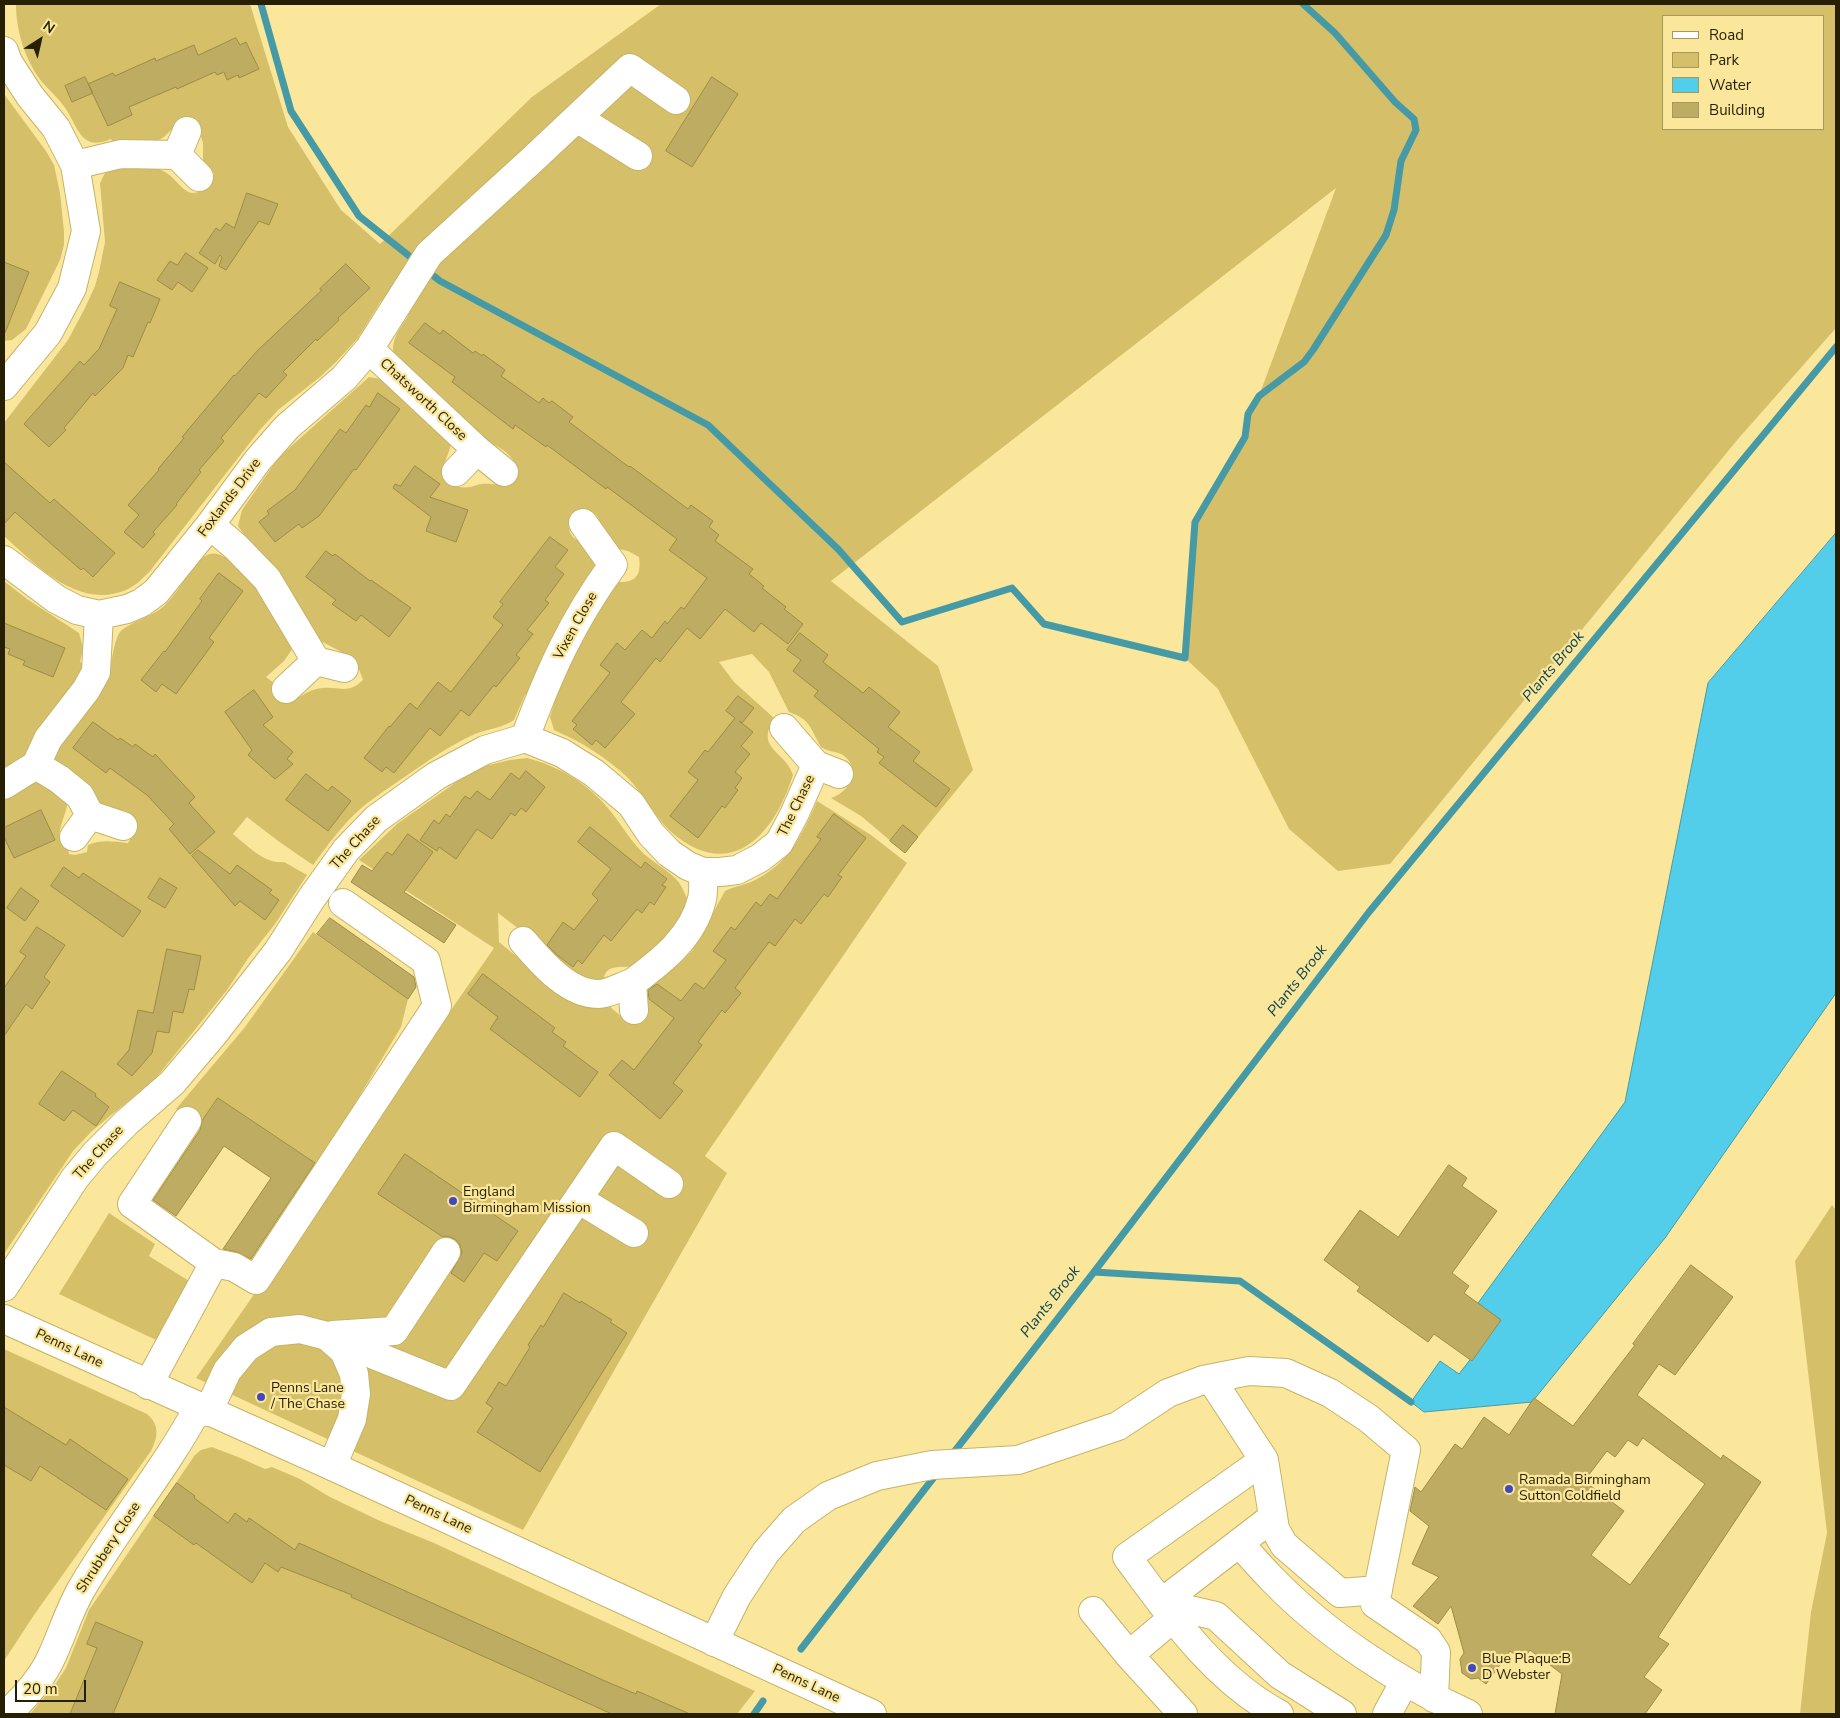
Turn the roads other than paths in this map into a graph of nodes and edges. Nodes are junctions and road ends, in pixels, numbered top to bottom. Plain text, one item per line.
1 (4, 51) edge
2 (676, 100) dead end
3 (577, 118) junction
4 (187, 131) dead end
5 (177, 155) junction
6 (638, 156) dead end
7 (76, 165) junction
8 (199, 177) dead end
9 (370, 349) junction
10 (7, 375) edge
11 (477, 450) junction
12 (456, 472) dead end
13 (504, 472) dead end
14 (583, 523) dead end
15 (210, 525) junction
16 (4, 560) edge
17 (99, 615) junction
18 (316, 661) junction
19 (344, 668) dead end
20 (286, 689) dead end
21 (784, 728) dead end
22 (525, 738) junction
23 (36, 765) junction
24 (4, 785) edge
25 (90, 816) junction
26 (123, 826) dead end
27 (74, 837) dead end
28 (703, 872) junction
29 (343, 903) dead end
30 (523, 941) dead end
31 (623, 978) junction
32 (634, 1010) dead end
33 (187, 1121) dead end
34 (669, 1184) dead end
35 (578, 1199) junction
36 (634, 1233) dead end
37 (446, 1252) dead end
38 (214, 1263) junction
39 (4, 1287) edge
40 (4, 1319) edge
41 (327, 1336) junction
42 (1211, 1379) junction
43 (148, 1385) junction
44 (203, 1410) junction
45 (1264, 1460) junction
46 (332, 1466) junction
47 (1273, 1517) junction
48 (1239, 1543) junction
49 (1378, 1590) junction
50 (1167, 1610) junction
51 (1093, 1611) dead end
52 (714, 1642) junction
53 (1129, 1655) junction
54 (1406, 1681) junction
55 (1434, 1698) junction
56 (6, 1714) edge
57 (872, 1714) edge
58 (1183, 1714) edge
59 (1279, 1714) edge
60 (1342, 1714) edge
61 (1387, 1714) edge
62 (1468, 1714) edge

1 - 7 street
2 - 3 street, Foxlands Drive
3 - 6 street
3 - 9 street, Foxlands Drive
4 - 5 street
5 - 7 street
5 - 8 street
7 - 10 street
9 - 11 street, Chatsworth Close
9 - 15 street, Foxlands Drive
11 - 12 street, Chatsworth Close
11 - 13 street, Chatsworth Close
14 - 22 street, Vixen Close
15 - 17 street, Foxlands Drive
15 - 18 street
16 - 17 street, Foxlands Drive
17 - 23 street
18 - 19 street
18 - 20 street
21 - 28 street, The Chase
22 - 28 street, The Chase
22 - 39 street, The Chase
23 - 24 street
23 - 25 street
25 - 26 street
25 - 27 street
28 - 31 street
29 - 38 street
30 - 31 street
31 - 32 street
33 - 38 street
34 - 35 street
35 - 36 street
35 - 41 street
37 - 41 street
38 - 43 street
40 - 43 street, Penns Lane
41 - 44 street, Shrubbery Close
41 - 46 street
42 - 45 street
42 - 49 street
42 - 52 street
43 - 44 street, Penns Lane
44 - 46 street, Penns Lane
44 - 56 street, Shrubbery Close
45 - 47 street
45 - 50 street
46 - 52 street, Penns Lane
47 - 48 street
47 - 49 street
48 - 50 street
48 - 54 street
49 - 55 street
50 - 53 street
50 - 59 street
50 - 60 street
51 - 53 street
52 - 57 street, Penns Lane
53 - 58 street
54 - 55 street
54 - 61 street
55 - 62 street

